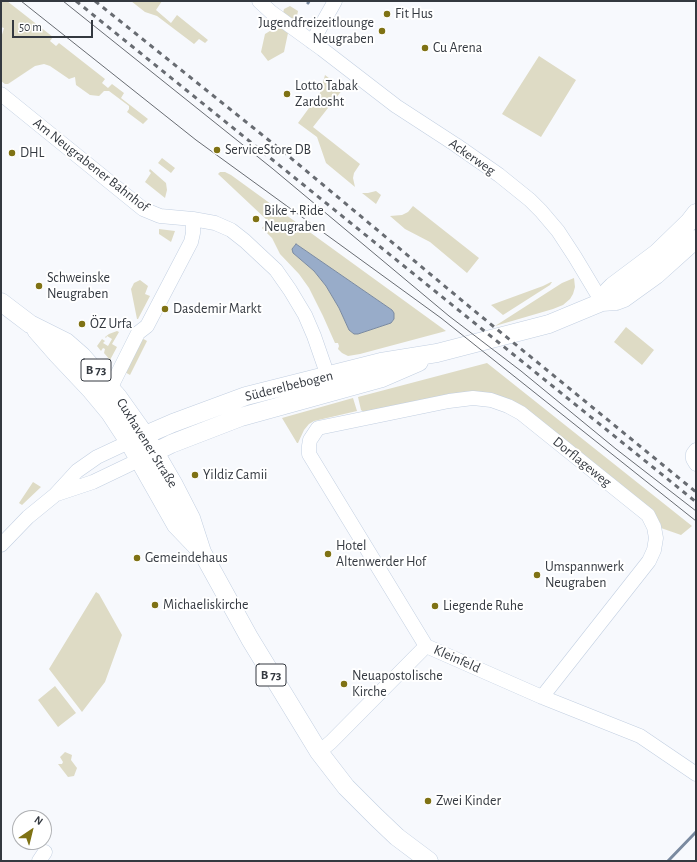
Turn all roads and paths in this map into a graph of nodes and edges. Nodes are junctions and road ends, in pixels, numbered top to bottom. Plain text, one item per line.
1 (259, 1) edge
2 (335, 1) edge
3 (312, 42) junction
4 (1, 94) edge
5 (696, 213) edge
6 (193, 219) junction
7 (696, 239) edge
8 (1, 302) edge
9 (602, 302) junction
10 (30, 324) junction
11 (331, 383) junction
12 (110, 387) junction
13 (145, 435) junction
14 (129, 442) junction
15 (309, 446) joint
16 (696, 450) edge
17 (155, 452) junction
18 (139, 460) junction
19 (696, 464) edge
20 (55, 495) junction
21 (1, 545) edge
22 (202, 552) junction
23 (426, 646) junction
24 (542, 697) junction
25 (318, 752) junction
26 (696, 774) edge
27 (429, 861) edge

1 - 3 street, Ackerweg
2 - 3 street
3 - 9 street, Ackerweg
4 - 6 street, Am Neugrabener Bahnhof
5 - 9 main road
6 - 11 street, Am Neugrabener Bahnhof
6 - 12 street
7 - 9 main road, Süderelbebogen
8 - 10 main road, Cuxhavener Straße / B 73
9 - 11 main road, Süderelbebogen
10 - 12 main road, Cuxhavener Straße / B 73
10 - 14 main road, Cuxhavener Straße / B 73
11 - 13 main road, Süderelbebogen
11 - 17 main road, Süderelbebogen
12 - 13 main road, Cuxhavener Straße / B 73
13 - 14 main road, Süderelbebogen
13 - 17 main road, Cuxhavener Straße / B 73
14 - 18 main road, Cuxhavener Straße / B 73
14 - 20 street
15 - 23 street, Kleinfeld
15 - 24 street, Dorflageweg
16 - 19 street
17 - 18 main road, Süderelbebogen
17 - 22 main road, Cuxhavener Straße / B 73
18 - 20 street
18 - 22 main road, Cuxhavener Straße / B 73
20 - 21 street
22 - 25 main road, Cuxhavener Straße / B 73
23 - 24 street, Kleinfeld
23 - 25 street
24 - 26 street, Kleinfeld
25 - 27 main road, Cuxhavener Straße / B 73

